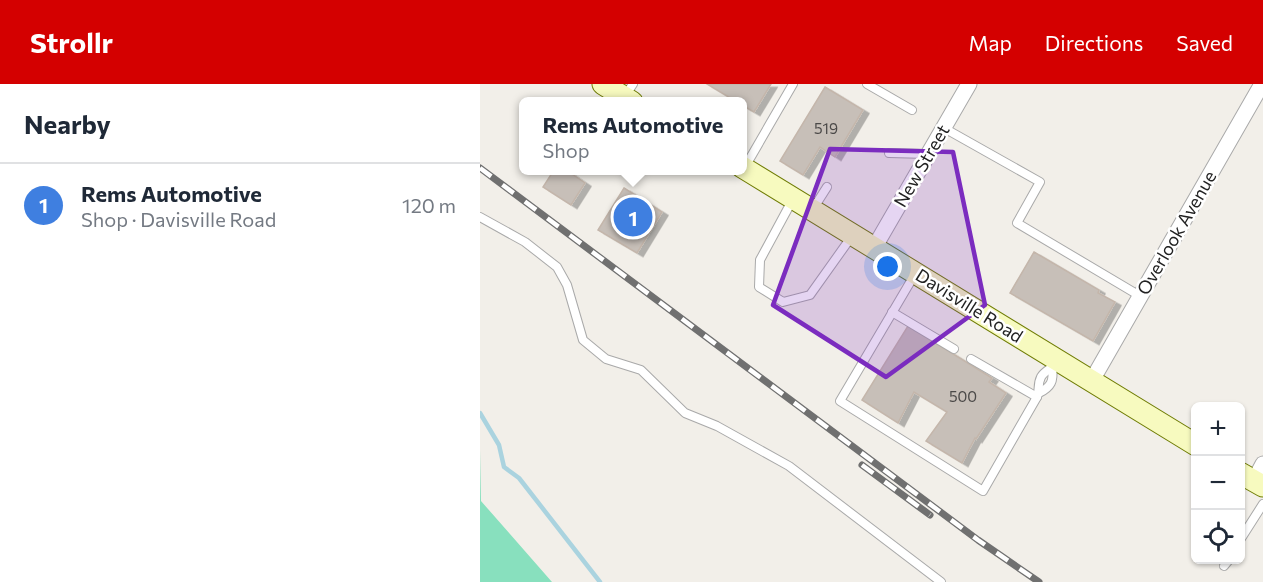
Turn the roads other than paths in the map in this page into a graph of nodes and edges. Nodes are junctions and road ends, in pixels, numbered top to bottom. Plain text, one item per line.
1 (603, 84) edge
2 (793, 84) edge
3 (867, 84) edge
4 (969, 84) edge
5 (1263, 84) edge
6 (630, 94) edge
7 (912, 110) dead end
8 (944, 128) junction
9 (890, 153) dead end
10 (928, 154) junction
11 (747, 161) edge
12 (747, 170) edge
13 (827, 187) dead end
14 (793, 199) junction
15 (812, 210) junction
16 (480, 218) edge
17 (853, 235) junction
18 (874, 248) junction
19 (916, 273) junction
20 (1140, 296) junction
21 (892, 312) junction
22 (954, 349) dead end
23 (971, 359) dead end
24 (1055, 365) junction
25 (1091, 382) junction
26 (1038, 395) junction
27 (1191, 442) edge
28 (1263, 504) edge
29 (1245, 532) edge
30 (941, 582) edge

1 - 6 street
2 - 11 lane
3 - 7 lane
4 - 8 street, New Street
5 - 20 street, Overlook Avenue
8 - 10 street, New Street
8 - 20 lane
9 - 10 lane
10 - 18 street, New Street
12 - 14 street, Davisville Road
13 - 15 lane
14 - 15 street, Davisville Road
14 - 17 lane
15 - 17 street, Davisville Road
16 - 30 lane
17 - 18 street, Davisville Road
18 - 19 street, Davisville Road
19 - 21 lane
19 - 24 street, Davisville Road
20 - 25 street, Overlook Avenue
21 - 22 lane
21 - 26 lane
23 - 26 lane
24 - 25 street, Davisville Road
24 - 26 lane
25 - 27 street, Davisville Road
28 - 29 lane

